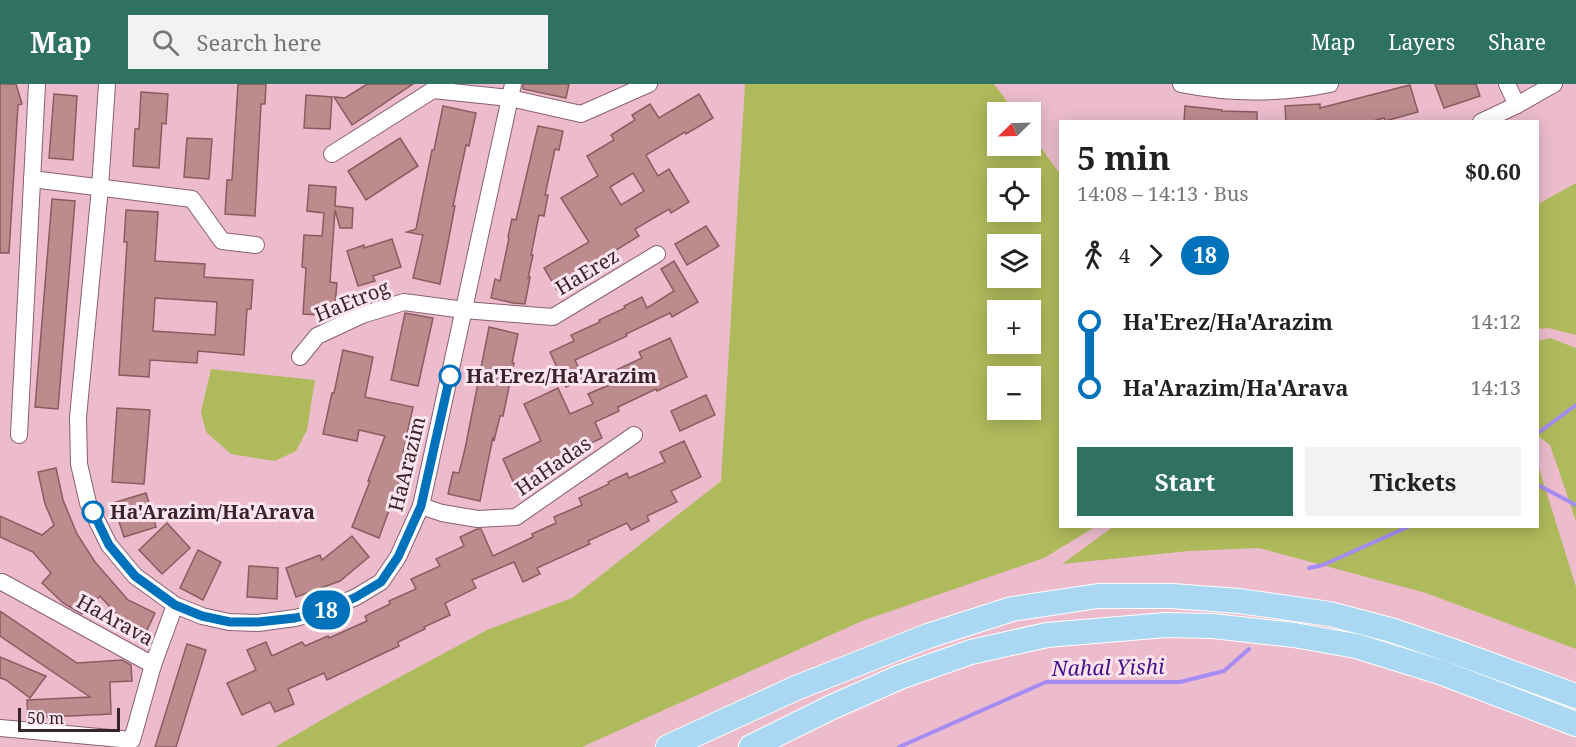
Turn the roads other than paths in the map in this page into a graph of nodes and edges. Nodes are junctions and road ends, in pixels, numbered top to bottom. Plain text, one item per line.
1 (37, 84) edge
2 (107, 84) edge
3 (649, 84) edge
4 (1181, 84) edge
5 (1330, 84) edge
6 (1507, 84) edge
7 (1554, 84) edge
8 (511, 91) edge
9 (1517, 105) junction
10 (1485, 120) edge
11 (332, 154) dead end
12 (32, 179) junction
13 (100, 188) junction
14 (256, 245) dead end
15 (657, 254) dead end
16 (464, 310) junction
17 (300, 357) dead end
18 (19, 435) dead end
19 (634, 435) dead end
20 (421, 506) junction
21 (2, 582) dead end
22 (175, 605) junction
23 (153, 665) junction
24 (1576, 696) edge
25 (1576, 724) edge
26 (0, 728) edge
27 (668, 747) edge
28 (751, 747) edge

1 - 12 street
2 - 13 street, HaArazim
3 - 8 street
4 - 5 street
6 - 9 street
7 - 9 street
8 - 11 street
8 - 16 street, HaArazim
9 - 10 street
12 - 13 street
12 - 18 street
13 - 14 street
13 - 22 street, HaArazim
15 - 16 street, HaErez
16 - 17 street, HaEtrog
16 - 20 street, HaArazim
19 - 20 street, HaHadas
20 - 22 street, HaArazim
21 - 23 street, HaArava
22 - 23 street, HaArava
23 - 26 street
24 - 27 highway
25 - 28 highway

